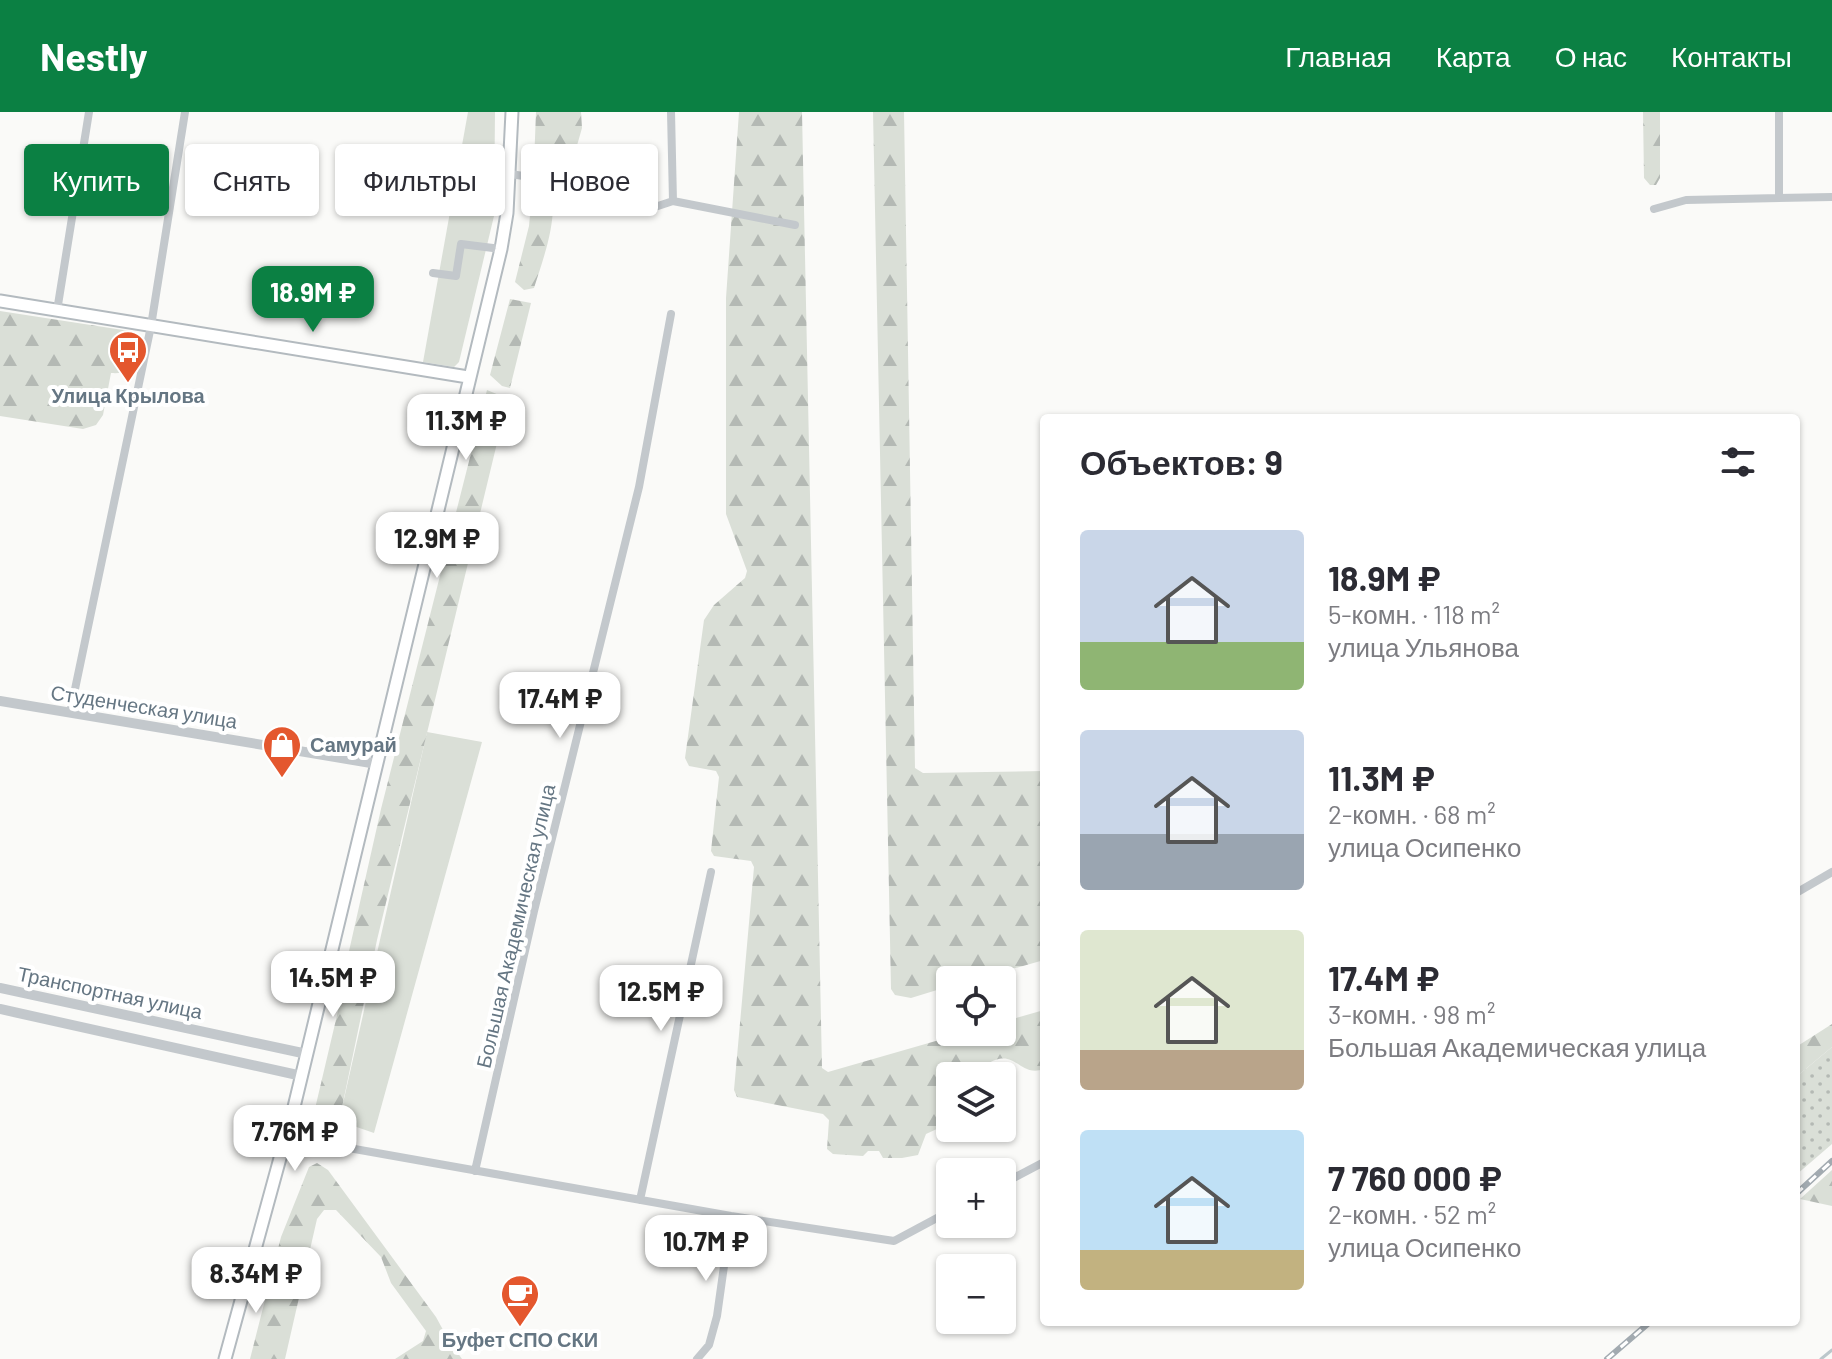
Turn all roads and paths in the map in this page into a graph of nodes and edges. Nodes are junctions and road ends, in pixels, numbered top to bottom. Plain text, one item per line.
1 (89, 112) edge
2 (185, 112) edge
3 (512, 112) edge
4 (671, 112) edge
5 (1779, 112) edge
6 (510, 174) junction
7 (1832, 197) edge
8 (1779, 198) junction
9 (673, 201) junction
10 (1654, 209) dead end
11 (795, 225) dead end
12 (501, 249) junction
13 (433, 273) dead end
14 (0, 301) edge
15 (57, 311) junction
16 (671, 314) dead end
17 (151, 326) junction
18 (468, 377) junction
19 (0, 701) edge
20 (70, 713) junction
21 (377, 764) junction
22 (711, 872) dead end
23 (1832, 872) edge
24 (1800, 891) edge
25 (0, 988) edge
26 (0, 1009) edge
27 (307, 1054) junction
28 (302, 1076) junction
29 (287, 1137) junction
30 (1040, 1164) edge
31 (475, 1171) junction
32 (1016, 1177) edge
33 (640, 1200) junction
34 (731, 1216) junction
35 (936, 1218) edge
36 (225, 1359) edge
37 (697, 1359) edge

1 - 15 street
2 - 17 street
3 - 6 main road
4 - 9 street
5 - 8 street
6 - 9 street
6 - 12 main road
7 - 8 street
8 - 10 street
9 - 11 street
12 - 13 street
12 - 18 main road
14 - 15 main road
15 - 17 main road
16 - 31 street, Большая Академическая улица
17 - 18 main road
17 - 20 street
18 - 21 main road
19 - 20 street, Студенческая улица
20 - 21 street, Студенческая улица
21 - 27 main road
22 - 33 street
23 - 24 street
25 - 27 street, Транспортная улица
26 - 28 street, Транспортная улица
27 - 28 main road
28 - 29 main road
29 - 31 street
29 - 36 main road
30 - 32 street
31 - 33 street
33 - 34 street
34 - 35 street
34 - 37 street

